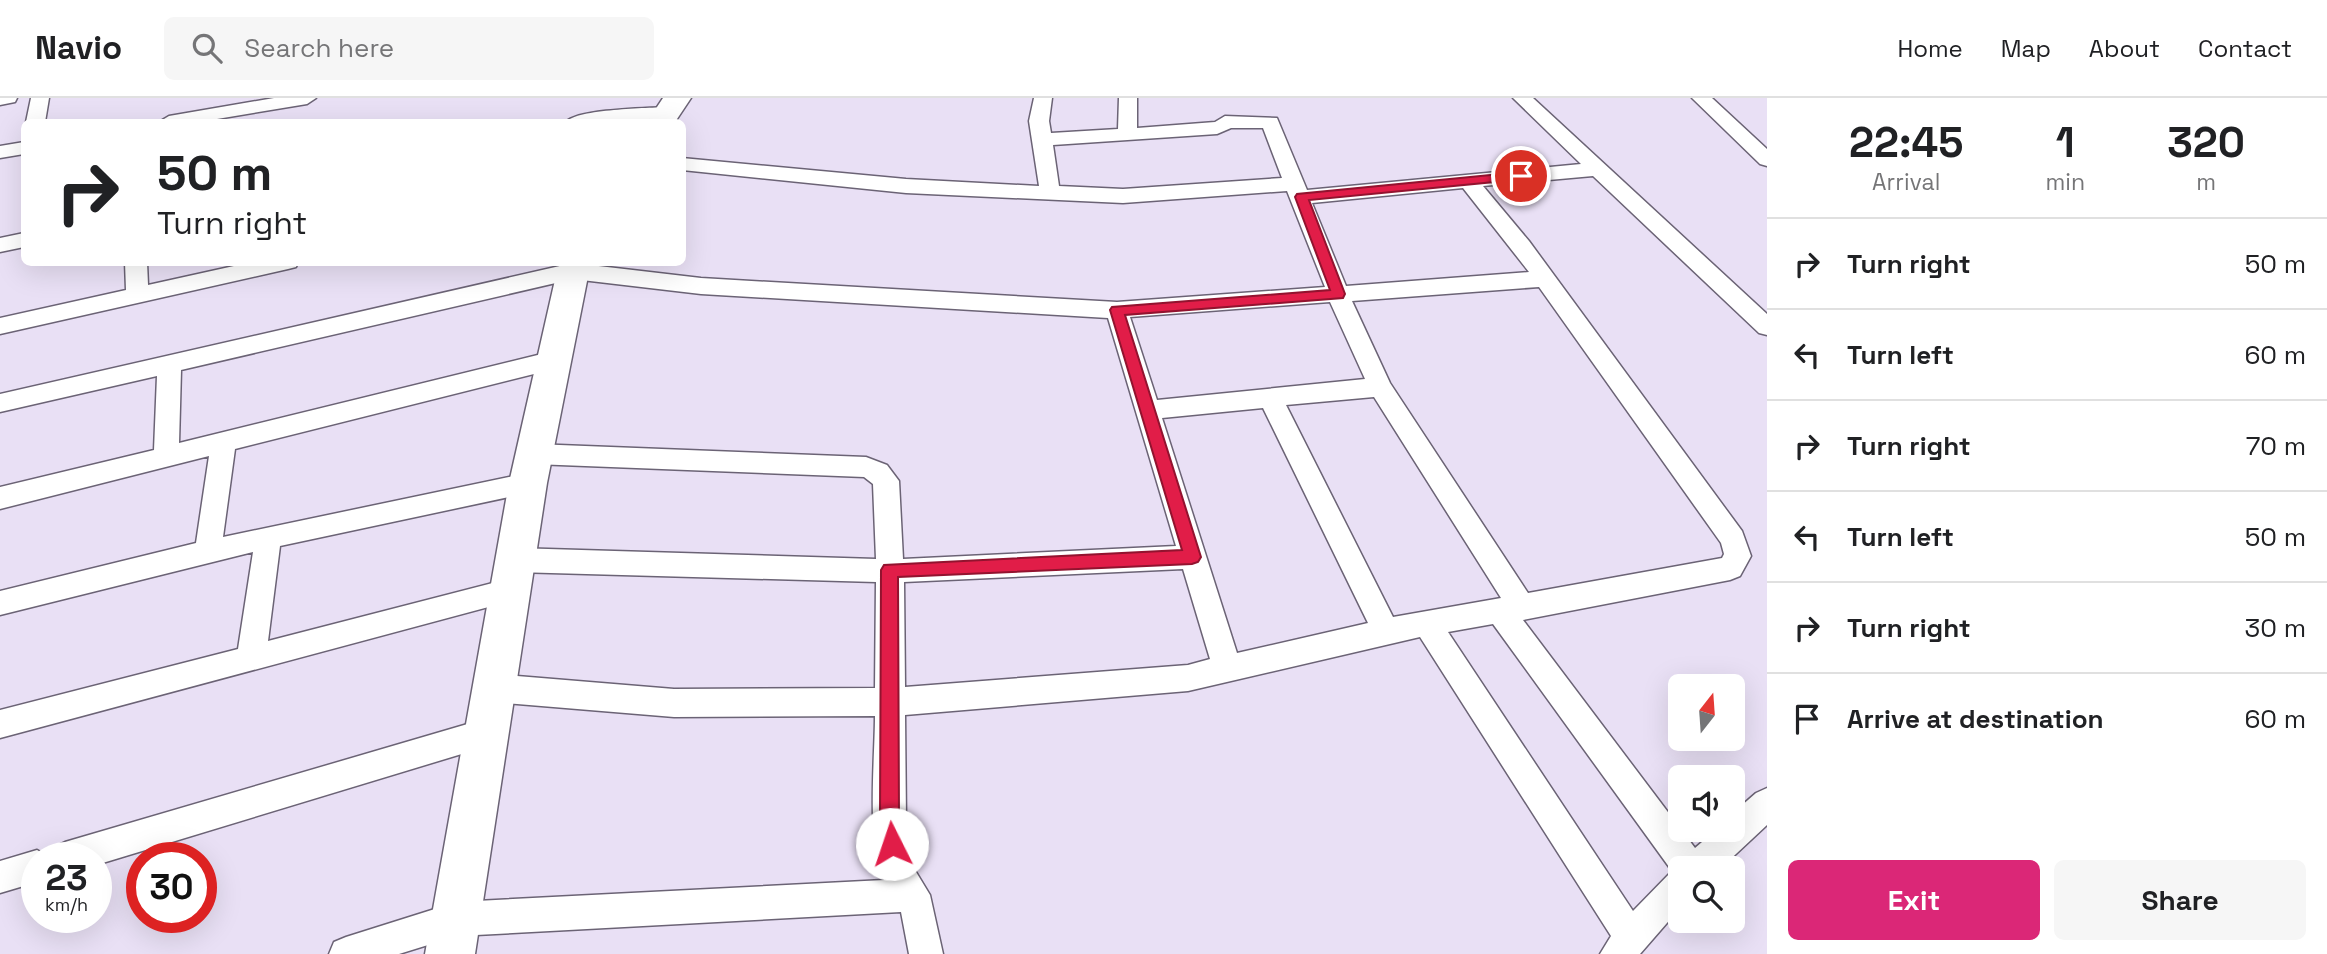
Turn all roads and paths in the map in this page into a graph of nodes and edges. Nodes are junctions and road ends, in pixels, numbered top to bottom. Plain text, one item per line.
1 (8, 98) edge
2 (40, 98) edge
3 (307, 98) edge
4 (1043, 98) edge
5 (1128, 98) edge
6 (1224, 98) edge
7 (1522, 98) edge
8 (1701, 98) edge
9 (0, 99) edge
10 (669, 111) edge
11 (36, 119) edge
12 (186, 119) edge
13 (596, 119) edge
14 (1225, 122) junction
15 (1767, 131) edge
16 (1737, 132) junction
17 (1128, 134) junction
18 (1043, 140) junction
19 (21, 148) edge
20 (0, 152) edge
21 (1767, 160) edge
22 (686, 164) edge
23 (1600, 169) junction
24 (1468, 181) junction
25 (1299, 190) junction
26 (1050, 192) junction
27 (21, 241) edge
28 (0, 245) edge
29 (136, 266) edge
30 (270, 266) edge
31 (575, 267) edge
32 (1543, 279) junction
33 (1339, 294) junction
34 (137, 295) junction
35 (1117, 310) junction
36 (0, 326) edge
37 (1767, 327) edge
38 (554, 360) junction
39 (169, 364) junction
40 (1380, 387) junction
41 (1271, 399) junction
42 (0, 403) edge
43 (1146, 410) junction
44 (224, 441) junction
45 (166, 456) junction
46 (531, 468) junction
47 (0, 498) edge
48 (268, 537) junction
49 (208, 552) junction
50 (1192, 557) junction
51 (890, 570) junction
52 (513, 575) junction
53 (0, 603) edge
54 (1512, 609) junction
55 (1426, 623) junction
56 (1386, 631) junction
57 (251, 658) junction
58 (1227, 668) junction
59 (493, 688) junction
60 (890, 702) junction
61 (0, 724) edge
62 (488, 732) junction
63 (1767, 804) edge
64 (112, 844) edge
65 (1682, 856) edge
66 (1710, 856) edge
67 (21, 871) edge
68 (0, 877) edge
69 (914, 895) junction
70 (1668, 897) edge
71 (453, 937) edge
72 (1624, 945) edge
73 (346, 954) edge
74 (926, 954) edge

1 - 9 street
2 - 11 street
3 - 12 street
4 - 18 street
5 - 17 street
6 - 14 street
7 - 23 street
8 - 16 street
10 - 13 street
14 - 17 street
14 - 25 street
15 - 16 street
16 - 21 street
17 - 18 street
18 - 26 street
19 - 20 street
22 - 26 street
23 - 24 street
23 - 37 street
24 - 25 street
24 - 32 street
25 - 26 street
25 - 33 street
27 - 28 street
29 - 34 street
30 - 34 street
31 - 35 street
31 - 38 street
31 - 39 street
32 - 33 street
32 - 54 street
33 - 35 street
33 - 40 street
34 - 36 street
35 - 43 street
38 - 44 street
38 - 46 street
39 - 42 street
39 - 45 street
40 - 41 street
40 - 54 street
41 - 43 street
41 - 56 street
43 - 50 street
44 - 45 street
44 - 49 street
45 - 47 street
46 - 48 street
46 - 51 street
46 - 52 street
48 - 49 street
48 - 57 street
49 - 53 street
50 - 51 street
50 - 58 street
51 - 52 street
51 - 60 street
52 - 57 street
52 - 59 street
54 - 55 street
54 - 65 street
55 - 56 street
55 - 72 street
56 - 58 street
57 - 61 street
58 - 60 street
59 - 60 street
59 - 62 street
60 - 69 street
62 - 64 street
62 - 71 street
63 - 66 street
67 - 68 street
69 - 71 street
69 - 74 street
70 - 72 street
71 - 73 street

